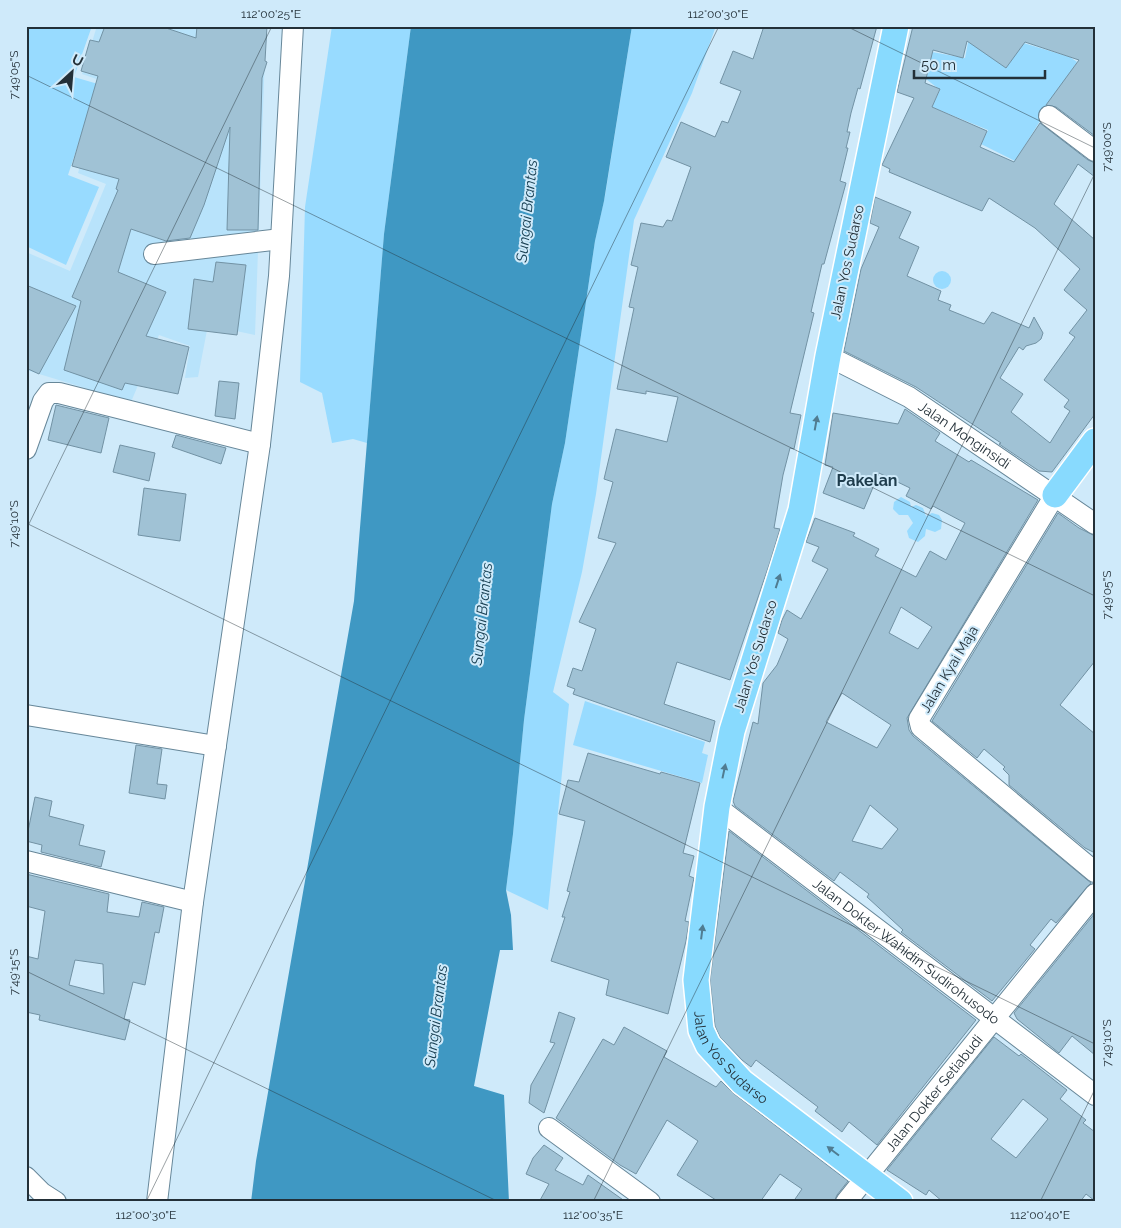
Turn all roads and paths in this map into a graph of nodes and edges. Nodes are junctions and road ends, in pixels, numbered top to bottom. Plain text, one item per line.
1 (293, 26) edge
2 (896, 26) edge
3 (1049, 116) dead end
4 (1095, 151) edge
5 (281, 239) junction
6 (154, 254) dead end
7 (828, 356) junction
8 (1095, 441) edge
9 (260, 444) junction
10 (26, 449) edge
11 (1055, 495) junction
12 (1095, 524) edge
13 (26, 715) edge
14 (216, 746) junction
15 (717, 807) junction
16 (26, 861) edge
17 (1095, 872) edge
18 (1095, 894) edge
19 (193, 902) junction
20 (996, 1018) junction
21 (1095, 1094) edge
22 (549, 1128) dead end
23 (866, 1175) junction
24 (26, 1177) edge
25 (56, 1202) edge
26 (157, 1202) edge
27 (650, 1202) edge
28 (846, 1202) edge
29 (900, 1202) edge

1 - 5 street
2 - 7 main road, Jalan Yos Sudarso
3 - 4 street
5 - 6 street
5 - 9 street
7 - 11 street, Jalan Monginsidi
15 -> 7 main road, Jalan Yos Sudarso
8 - 11 main road
9 - 10 street
9 - 14 street
11 - 12 street, Jalan Monginsidi
11 - 17 street, Jalan Kyai Maja
13 - 14 street
14 - 19 street
15 - 20 street, Jalan Dokter Wahidin Sudirohusodo
23 -> 15 main road, Jalan Yos Sudarso
16 - 19 street
18 - 20 street, Jalan Dokter Setiabudi
19 - 26 street
20 - 21 street, Jalan Dokter Wahidin Sudirohusodo
20 - 23 street, Jalan Dokter Setiabudi
22 - 27 street
23 - 28 street, Jalan Dokter Setiabudi
23 - 29 main road, Jalan Yos Sudarso
24 - 25 street

